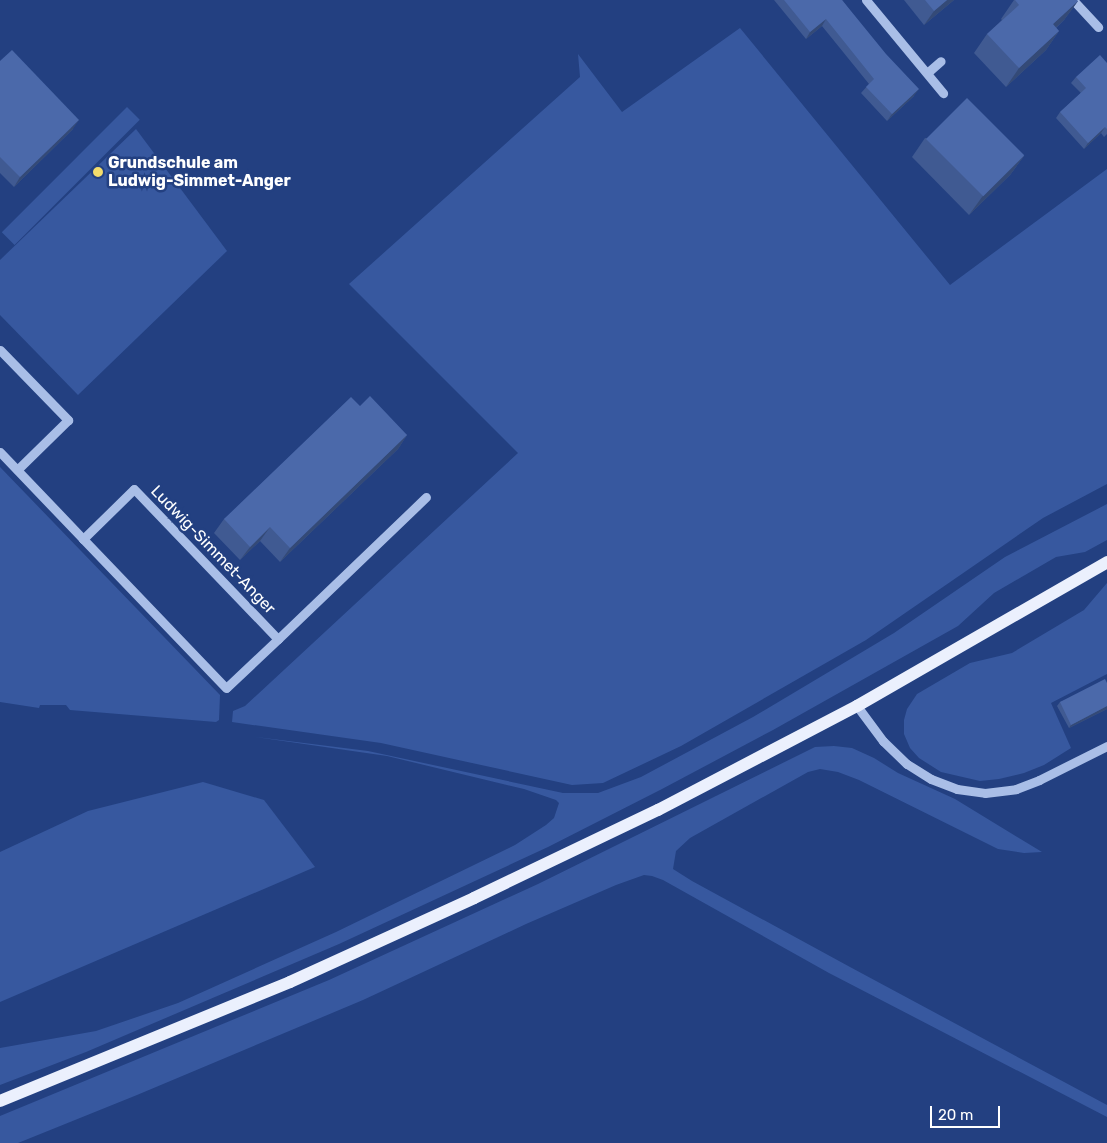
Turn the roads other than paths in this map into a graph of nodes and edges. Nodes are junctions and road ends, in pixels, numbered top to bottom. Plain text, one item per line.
1 (866, 0) edge
2 (1073, 0) edge
3 (1098, 27) dead end
4 (941, 60) dead end
5 (927, 74) junction
6 (943, 93) dead end
7 (0, 350) edge
8 (0, 452) edge
9 (17, 470) junction
10 (426, 497) dead end
11 (83, 538) junction
12 (1107, 562) edge
13 (278, 639) junction
14 (857, 706) junction
15 (1107, 746) edge
16 (0, 1101) edge

1 - 5 street
2 - 3 street
4 - 5 street
5 - 6 street
7 - 9 street
8 - 9 street, Ludwig-Simmet-Anger
9 - 11 street, Ludwig-Simmet-Anger
10 - 13 street, Ludwig-Simmet-Anger
11 - 13 street, Ludwig-Simmet-Anger
11 - 13 street, Ludwig-Simmet-Anger
12 - 14 main road
14 - 15 street
14 - 16 main road

